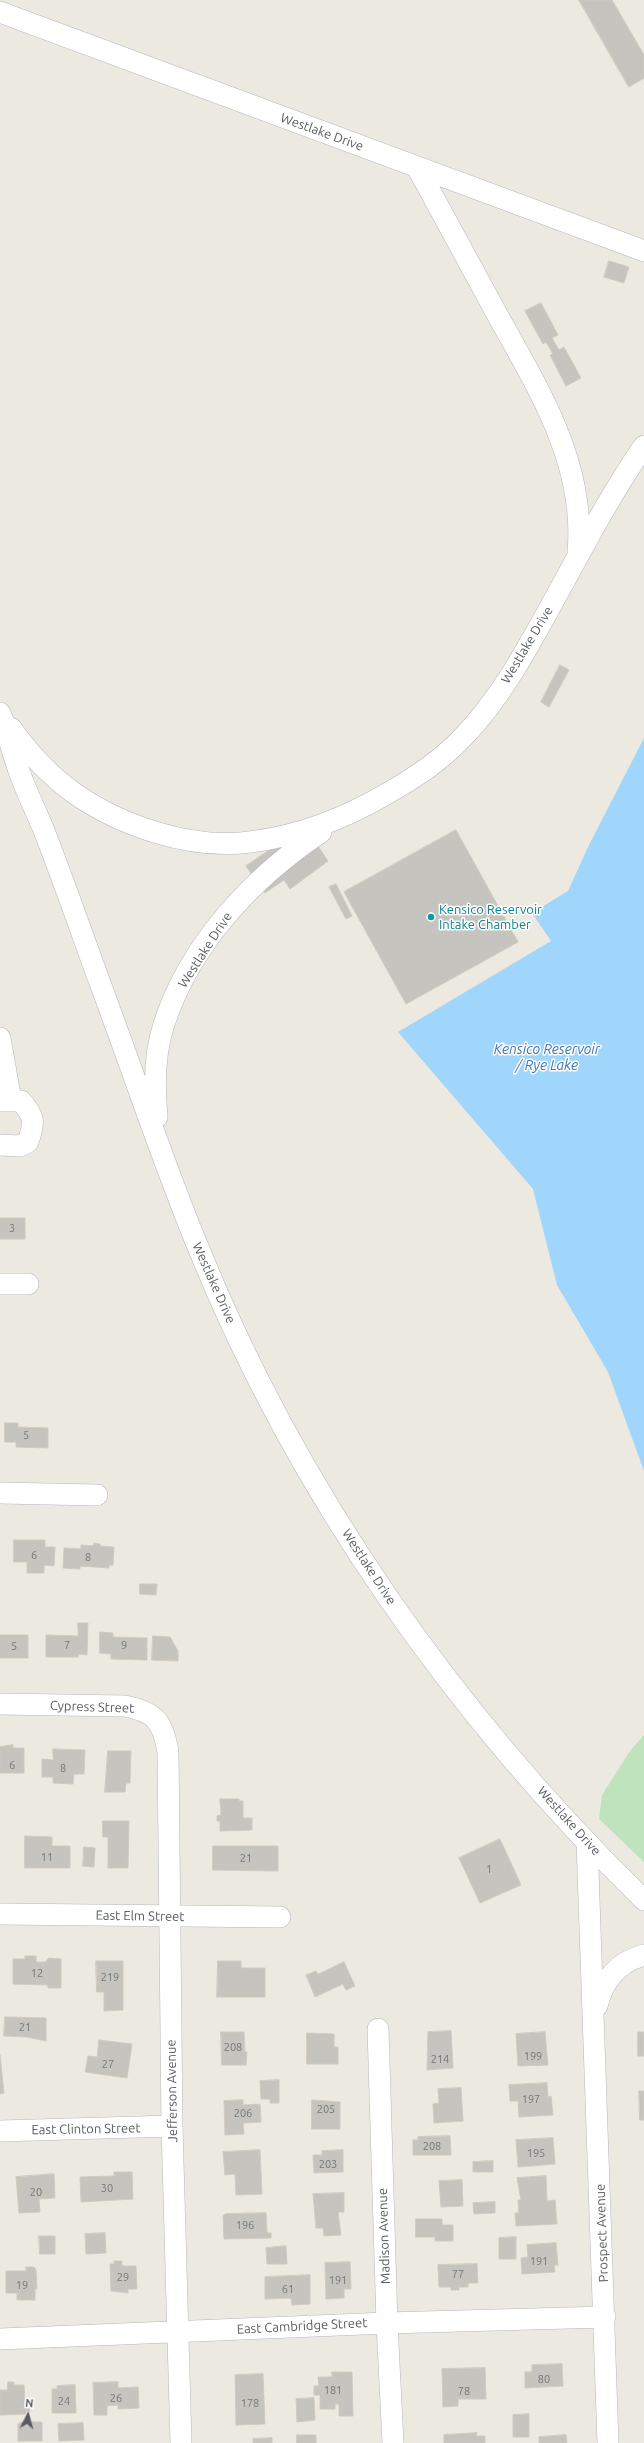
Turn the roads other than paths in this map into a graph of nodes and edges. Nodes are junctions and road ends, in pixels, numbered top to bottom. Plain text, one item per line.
1 (0, 12) edge
2 (417, 167) junction
3 (644, 251) edge
4 (644, 446) edge
5 (578, 557) junction
6 (0, 711) edge
7 (0, 746) edge
8 (18, 770) junction
9 (368, 805) junction
10 (0, 1038) edge
11 (6, 1101) edge
12 (0, 1145) edge
13 (173, 1182) junction
14 (0, 1284) edge
15 (28, 1284) dead end
16 (0, 1493) edge
17 (98, 1494) dead end
18 (0, 1704) edge
19 (166, 1740) joint
20 (587, 1842) junction
21 (644, 1900) edge
22 (0, 1914) edge
23 (169, 1917) junction
24 (280, 1917) dead end
25 (644, 1955) edge
26 (594, 2022) junction
27 (378, 2029) dead end
28 (172, 2126) junction
29 (0, 2131) edge
30 (605, 2317) junction
31 (386, 2322) junction
32 (177, 2332) junction
33 (0, 2339) edge
34 (181, 2443) edge
35 (393, 2443) edge
36 (608, 2443) edge

1 - 2 street, Westlake Drive
2 - 3 street, Westlake Drive
2 - 5 street
4 - 5 street, Westlake Drive
5 - 9 street, Westlake Drive
6 - 8 street
6 - 9 street, Westlake Drive
7 - 8 street
8 - 13 street, Westlake Drive
9 - 13 street, Westlake Drive
10 - 11 street
11 - 12 street
13 - 20 street, Westlake Drive
14 - 15 street
16 - 17 street
18 - 19 street, Cypress Street
19 - 23 street, Jefferson Avenue
20 - 21 street, Westlake Drive
20 - 26 street, Prospect Avenue
22 - 23 street, East Elm Street
23 - 24 street, East Elm Street
23 - 28 street, Jefferson Avenue
25 - 26 street, Prospect Avenue
26 - 30 street, Prospect Avenue
27 - 31 street, Madison Avenue
28 - 29 street, East Clinton Street
28 - 32 street, Jefferson Avenue
30 - 31 street, East Cambridge Street
30 - 36 street, Prospect Avenue
31 - 32 street, East Cambridge Street
31 - 35 street, Madison Avenue
32 - 33 street, East Cambridge Street
32 - 34 street, Jefferson Avenue

